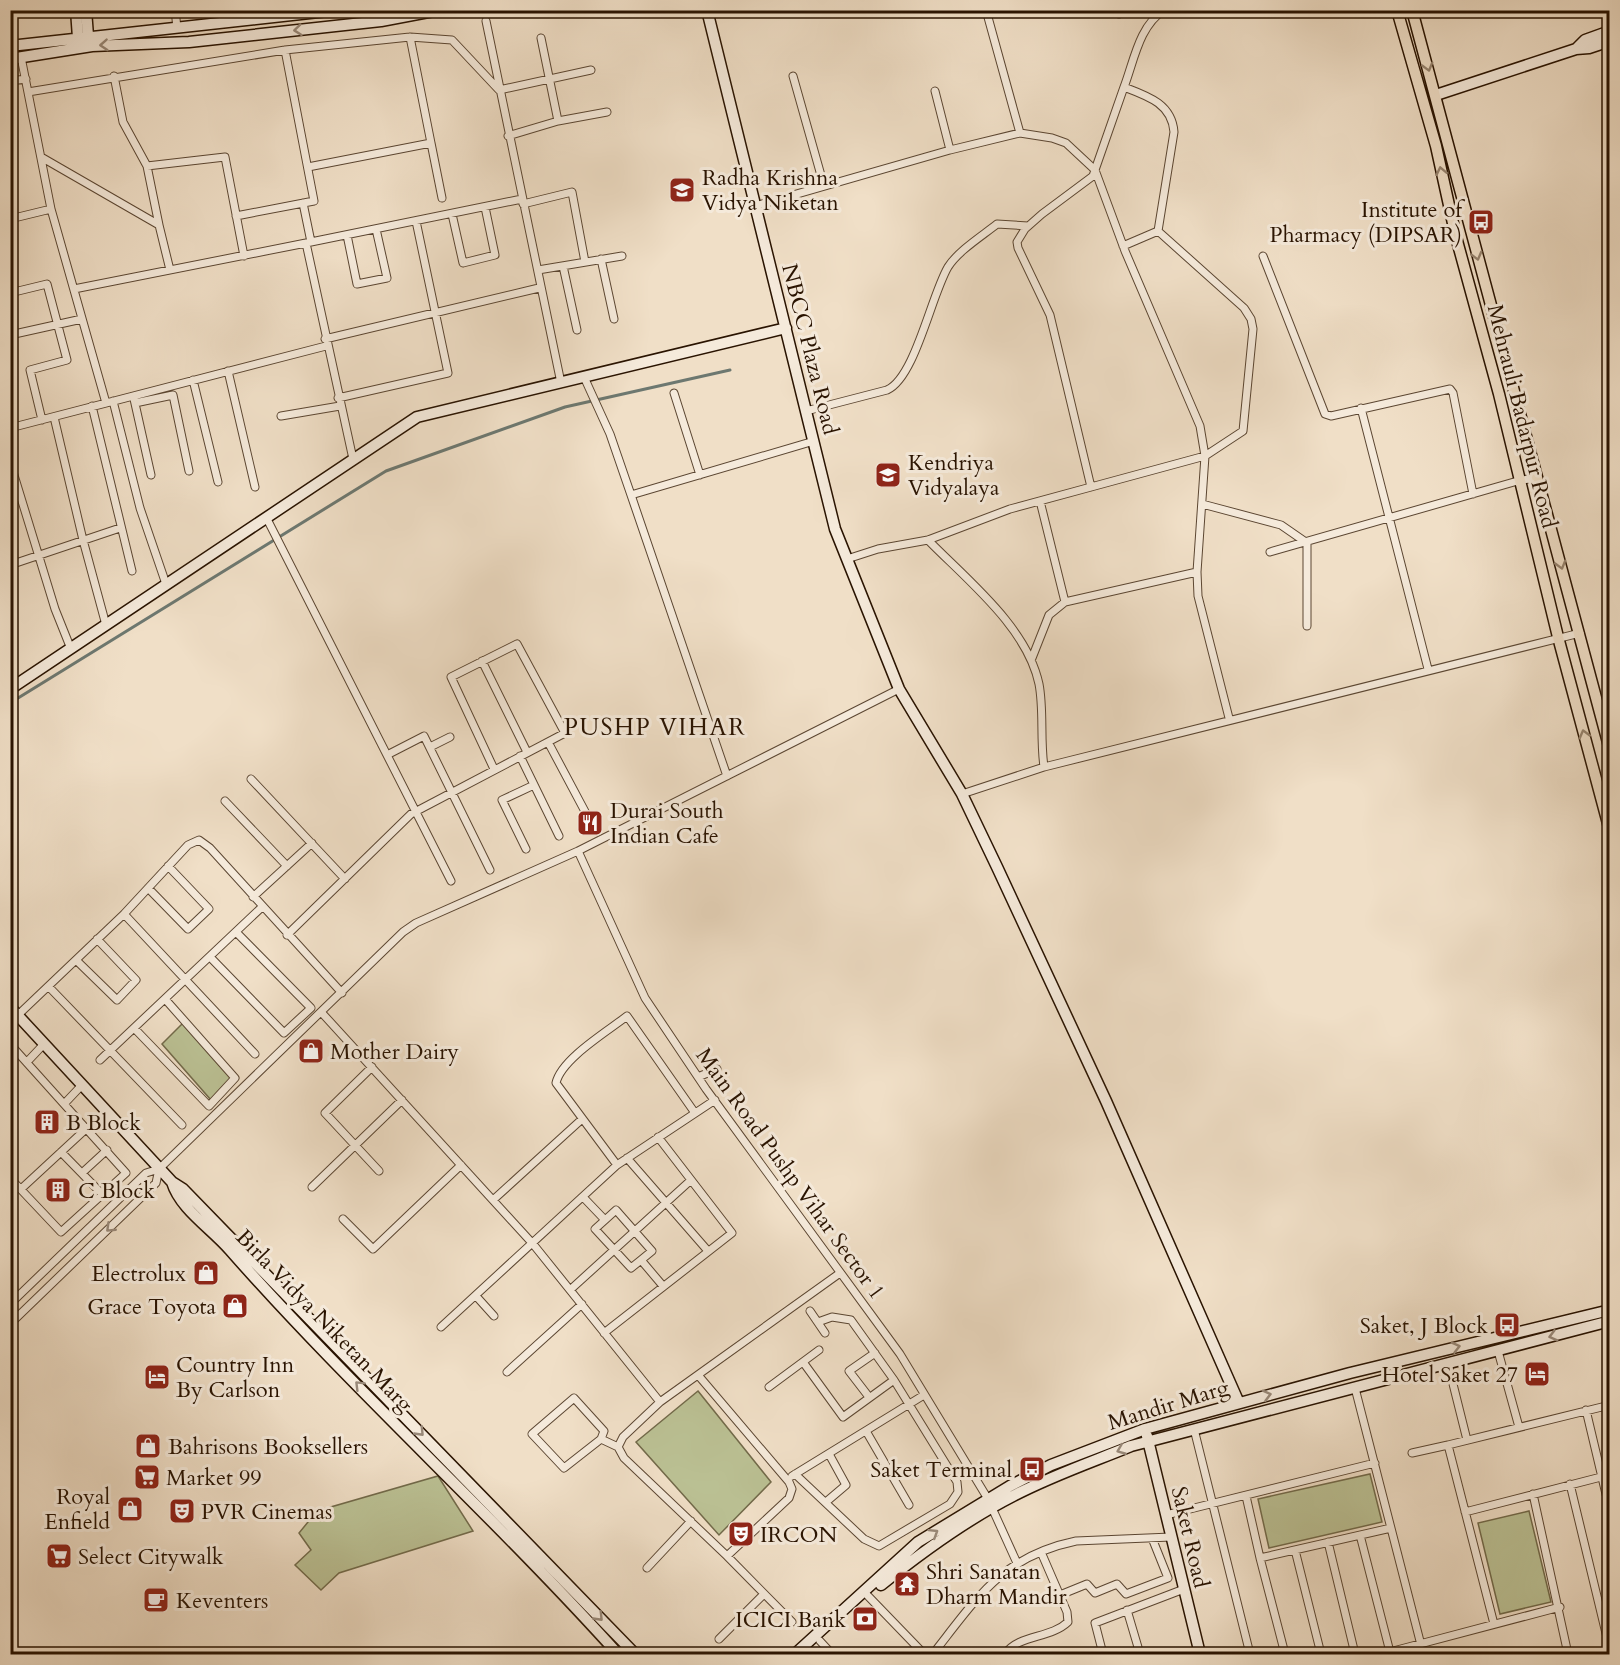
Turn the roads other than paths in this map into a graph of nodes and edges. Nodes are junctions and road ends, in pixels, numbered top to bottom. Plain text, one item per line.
1 (76, 10) edge
2 (86, 10) edge
3 (175, 10) edge
4 (337, 10) edge
5 (439, 10) edge
6 (707, 10) edge
7 (986, 10) edge
8 (1164, 10) edge
9 (1396, 10) edge
10 (1412, 10) edge
11 (486, 21) dead end
12 (210, 24) junction
13 (177, 28) junction
14 (1610, 32) edge
15 (83, 37) junction
16 (410, 37) junction
17 (541, 38) dead end
18 (211, 39) junction
19 (1610, 41) edge
20 (10, 46) edge
21 (1576, 48) junction
22 (285, 50) junction
23 (16, 58) edge
24 (591, 70) dead end
25 (114, 76) junction
26 (793, 76) dead end
27 (26, 79) junction
28 (549, 79) junction
29 (10, 81) edge
30 (1124, 87) junction
31 (500, 90) junction
32 (935, 91) dead end
33 (28, 92) junction
34 (1436, 95) junction
35 (607, 112) dead end
36 (558, 121) junction
37 (1020, 133) junction
38 (508, 136) junction
39 (431, 142) junction
40 (950, 150) junction
41 (41, 157) junction
42 (147, 166) junction
43 (308, 167) junction
44 (1095, 170) junction
45 (824, 186) junction
46 (442, 198) dead end
47 (523, 202) junction
48 (303, 203) junction
49 (755, 206) junction
50 (485, 207) junction
51 (51, 209) junction
52 (452, 214) junction
53 (236, 216) junction
54 (10, 219) edge
55 (416, 221) junction
56 (159, 225) junction
57 (1028, 226) junction
58 (376, 229) junction
59 (1158, 231) junction
60 (347, 235) junction
61 (308, 242) junction
62 (1123, 246) junction
63 (244, 256) junction
64 (622, 256) dead end
65 (1263, 256) dead end
66 (601, 259) junction
67 (585, 262) junction
68 (563, 266) junction
69 (170, 270) junction
70 (538, 270) junction
71 (539, 288) junction
72 (74, 289) junction
73 (10, 293) edge
74 (436, 313) junction
75 (82, 319) junction
76 (614, 319) dead end
77 (58, 324) junction
78 (786, 328) junction
79 (577, 330) dead end
80 (10, 335) edge
81 (325, 343) junction
82 (228, 371) junction
83 (584, 377) junction
84 (193, 380) junction
85 (561, 383) junction
86 (674, 393) dead end
87 (134, 400) junction
88 (109, 402) junction
89 (339, 402) junction
90 (93, 406) junction
91 (1361, 408) junction
92 (806, 411) junction
93 (281, 416) dead end
94 (54, 417) junction
95 (42, 420) junction
96 (10, 428) edge
97 (814, 441) junction
98 (1205, 456) junction
99 (353, 459) junction
100 (10, 462) edge
101 (189, 471) dead end
102 (151, 475) dead end
103 (700, 475) junction
104 (1538, 478) junction
105 (1521, 480) junction
106 (218, 482) dead end
107 (255, 487) dead end
108 (1091, 487) junction
109 (1473, 494) junction
110 (631, 495) junction
111 (1040, 501) junction
112 (1202, 504) junction
113 (266, 517) junction
114 (1390, 518) junction
115 (120, 528) junction
116 (83, 540) junction
117 (928, 540) junction
118 (1307, 543) junction
119 (1270, 552) dead end
120 (38, 555) junction
121 (847, 559) junction
122 (10, 565) edge
123 (132, 571) dead end
124 (1197, 572) junction
125 (166, 584) junction
126 (1065, 602) junction
127 (106, 625) junction
128 (1307, 626) dead end
129 (1580, 633) junction
130 (1558, 637) junction
131 (71, 649) junction
132 (1032, 658) junction
133 (482, 661) junction
134 (1428, 669) junction
135 (10, 689) edge
136 (899, 689) junction
137 (1229, 718) junction
138 (450, 736) dead end
139 (548, 741) junction
140 (430, 747) junction
141 (1610, 750) edge
142 (527, 752) junction
143 (387, 755) junction
144 (519, 756) junction
145 (1044, 766) junction
146 (494, 769) junction
147 (727, 776) junction
148 (251, 779) dead end
149 (534, 784) junction
150 (453, 790) junction
151 (962, 794) junction
152 (225, 801) dead end
153 (415, 811) junction
154 (589, 819) dead end
155 (1610, 831) edge
156 (559, 836) dead end
157 (312, 843) junction
158 (526, 849) dead end
159 (578, 851) junction
160 (168, 866) junction
161 (287, 866) junction
162 (490, 870) dead end
163 (345, 879) junction
164 (451, 880) dead end
165 (148, 888) junction
166 (253, 897) junction
167 (262, 907) junction
168 (124, 914) junction
169 (236, 932) junction
170 (287, 935) junction
171 (97, 939) junction
172 (210, 957) junction
173 (76, 960) junction
174 (185, 980) junction
175 (48, 987) junction
176 (342, 993) junction
177 (165, 999) junction
178 (14, 1011) edge
179 (322, 1013) junction
180 (135, 1028) junction
181 (10, 1044) edge
182 (44, 1044) junction
183 (111, 1050) junction
184 (255, 1054) dead end
185 (100, 1060) dead end
186 (27, 1062) junction
187 (372, 1067) junction
188 (717, 1070) dead end
189 (698, 1077) junction
190 (82, 1085) junction
191 (402, 1100) junction
192 (715, 1100) junction
193 (65, 1103) junction
194 (695, 1113) junction
195 (581, 1120) junction
196 (182, 1125) dead end
197 (87, 1128) junction
198 (658, 1137) junction
199 (356, 1145) junction
200 (107, 1150) junction
201 (61, 1152) junction
202 (627, 1158) junction
203 (461, 1165) junction
204 (617, 1165) junction
205 (159, 1169) junction
206 (379, 1172) dead end
207 (82, 1173) junction
208 (10, 1178) edge
209 (691, 1180) junction
210 (312, 1187) dead end
211 (21, 1189) junction
212 (102, 1194) junction
213 (583, 1197) junction
214 (493, 1200) junction
215 (666, 1202) junction
216 (343, 1219) dead end
217 (605, 1220) junction
218 (635, 1230) junction
219 (533, 1244) junction
220 (614, 1250) junction
221 (708, 1251) junction
222 (641, 1260) junction
223 (840, 1273) junction
224 (663, 1286) junction
225 (570, 1290) junction
226 (476, 1296) junction
227 (10, 1304) edge
228 (582, 1304) junction
229 (1610, 1310) edge
230 (810, 1311) dead end
231 (494, 1316) dead end
232 (1610, 1321) edge
233 (818, 1322) junction
234 (10, 1324) edge
235 (441, 1326) dead end
236 (604, 1333) junction
237 (825, 1333) dead end
238 (819, 1350) dead end
239 (1498, 1351) junction
240 (874, 1353) junction
241 (803, 1362) junction
242 (1448, 1364) junction
243 (507, 1372) dead end
244 (698, 1375) junction
245 (894, 1380) junction
246 (770, 1387) dead end
247 (1355, 1388) junction
248 (924, 1395) junction
249 (869, 1397) junction
250 (660, 1402) junction
251 (1239, 1403) junction
252 (910, 1404) junction
253 (1610, 1405) edge
254 (1586, 1410) junction
255 (1519, 1427) junction
256 (1145, 1429) junction
257 (1194, 1429) junction
258 (866, 1431) junction
259 (601, 1439) junction
260 (1467, 1440) junction
261 (1148, 1441) junction
262 (1448, 1445) junction
263 (618, 1448) junction
264 (1412, 1453) dead end
265 (829, 1454) junction
266 (1375, 1463) junction
267 (795, 1474) junction
268 (1601, 1477) junction
269 (787, 1479) junction
270 (1570, 1484) junction
271 (1533, 1494) junction
272 (1246, 1496) junction
273 (826, 1503) junction
274 (990, 1503) junction
275 (1214, 1503) junction
276 (909, 1505) dead end
277 (1610, 1510) edge
278 (1465, 1512) junction
279 (1166, 1515) junction
280 (691, 1521) junction
281 (1391, 1527) junction
282 (1360, 1535) junction
283 (1171, 1537) junction
284 (1152, 1538) junction
285 (1328, 1542) junction
286 (1295, 1550) junction
287 (1041, 1552) junction
288 (728, 1556) junction
289 (1260, 1558) junction
290 (1017, 1563) junction
291 (647, 1568) dead end
292 (1180, 1570) junction
293 (1167, 1575) junction
294 (1184, 1589) junction
295 (764, 1594) junction
296 (1060, 1595) junction
297 (868, 1596) junction
298 (576, 1600) junction
299 (1560, 1607) junction
300 (1127, 1610) junction
301 (792, 1622) dead end
302 (1494, 1624) junction
303 (719, 1638) dead end
304 (820, 1641) junction
305 (1421, 1645) junction
306 (936, 1650) dead end
307 (1610, 1650) edge
308 (1390, 1652) junction
309 (618, 1654) edge
310 (635, 1654) edge
311 (795, 1654) edge
312 (805, 1654) edge
313 (832, 1654) edge
314 (924, 1654) edge
315 (1005, 1654) edge
316 (1103, 1654) edge
317 (1140, 1654) edge
318 (1200, 1654) edge
319 (1250, 1654) edge
320 (1285, 1654) edge
321 (1321, 1654) edge
322 (1355, 1654) edge
323 (1382, 1654) edge
324 (1568, 1654) edge

1 - 15 street
2 - 15 street
3 - 13 street
4 - 12 street
5 -> 18 street
6 - 49 street, NBCC Plaza Road
7 - 37 street
8 - 30 street
105 -> 9 main road, Mehrauli Badarpur Road
10 -> 34 main road, Mehrauli Badarpur Road
11 - 31 street
12 - 13 street
12 - 18 street
13 - 15 street
14 - 21 street
15 - 20 street
16 - 22 street
16 - 31 street
16 - 39 street
17 - 28 street
18 -> 23 street
19 - 21 street
21 - 34 street
22 - 25 street
22 - 43 street
23 - 27 street
24 - 28 street
25 - 33 street
25 - 42 street
26 - 45 street
27 - 29 street
27 - 33 street
28 - 31 street
28 - 36 street
30 - 44 street
30 - 59 street
31 - 38 street
32 - 40 street
33 - 41 street
34 -> 104 main road, Mehrauli Badarpur Road
35 - 36 street
36 - 38 street
37 - 40 street
37 - 44 street
38 - 47 street
39 - 43 street
39 - 46 street
40 - 45 street
41 - 51 street
41 - 56 street
42 - 53 street
42 - 56 street
43 - 48 street
44 - 57 street
44 - 62 street
45 - 49 street
47 - 50 street
47 - 67 street
47 - 70 street
48 - 53 street
48 - 61 street
49 - 78 street, NBCC Plaza Road
50 - 52 street
50 - 52 street
51 - 54 street
51 - 72 street
52 - 55 street
53 - 63 street
55 - 58 street
55 - 74 street
56 - 69 street
57 - 92 street
57 - 108 street
58 - 60 street
58 - 60 street
59 - 62 street
59 - 98 street
60 - 61 street
61 - 63 street
61 - 81 street
62 - 98 street
63 - 69 street
64 - 66 street
65 - 91 street
66 - 67 street
66 - 76 street
67 - 68 street
68 - 70 street
68 - 79 street
69 - 72 street
70 - 71 street
71 - 74 street
71 - 85 street
72 - 75 street
73 - 77 street
74 - 81 street
74 - 89 street
75 - 77 street
75 - 88 street
77 - 80 street
77 - 95 street
78 - 83 street
78 - 92 street, NBCC Plaza Road
81 - 82 street
81 - 89 street
82 - 84 street
82 - 107 street
83 - 85 street
83 - 110 street
84 - 87 street
84 - 106 street
85 - 99 street
86 - 103 street
87 - 88 street
87 - 101 street
87 - 102 street
88 - 90 street
88 - 125 street
89 - 93 street
89 - 99 street
90 - 94 street
90 - 115 street
91 - 109 street
91 - 114 street
92 - 97 street, NBCC Plaza Road
94 - 95 street
94 - 116 street
95 - 96 street
97 - 103 street
97 - 121 street, NBCC Plaza Road
98 - 108 street
98 - 112 street
99 - 113 street
100 - 120 street
103 - 110 street
104 - 105 street
104 -> 129 main road, Mehrauli Badarpur Road
105 - 109 street
105 - 130 main road, Mehrauli Badarpur Road
108 - 111 street
109 - 114 street
110 - 147 street
111 - 117 street
111 - 126 street
112 - 118 street
112 - 124 street
113 - 125 street
113 - 143 street
114 - 118 street
114 - 134 street
115 - 116 street
115 - 123 street
116 - 120 street
116 - 127 street
117 - 121 street
117 - 132 street
118 - 119 street
118 - 128 street
120 - 122 street
120 - 131 street
121 - 136 street, NBCC Plaza Road
124 - 126 street
124 - 137 street
125 - 127 street
126 - 132 street
127 - 131 street
129 - 130 street
129 - 141 main road, Mehrauli Badarpur Road
130 - 134 street
155 -> 130 main road, Mehrauli Badarpur Road
131 - 135 street
132 - 145 street
133 - 139 street
133 - 142 street
133 - 146 street
134 - 137 street
136 - 147 street
136 - 151 street, NBCC Plaza Road
137 - 145 street
138 - 140 street
139 - 142 street
139 - 154 street
140 - 143 street
140 - 150 street
142 - 144 street
143 - 153 street
144 - 146 street
144 - 149 street
145 - 151 street
146 - 150 street
147 - 159 street
148 - 157 street
149 - 156 street
149 - 158 street
150 - 153 street
150 - 162 street
151 - 251 street, NBCC Plaza Road
152 - 161 street
153 - 163 street
153 - 164 street
157 - 161 street
157 - 163 street
159 - 176 street
159 - 189 street, Main Road Pushp Vihar Sector 1
160 - 165 street
160 - 165 street
160 - 166 street
161 - 166 street
163 - 170 street
165 - 168 street
166 - 167 street
167 - 169 street
167 - 170 street
168 - 171 street
168 - 174 street
169 - 172 street
169 - 172 street
170 - 176 street
171 - 173 street
171 - 173 street
172 - 174 street
173 - 175 street
174 - 177 street
174 - 184 street
175 - 178 street
175 - 183 street
176 - 179 street
177 - 180 street
177 - 180 street
178 - 182 street, Birla Vidya Niketan Marg
179 - 187 street
179 - 205 street
180 - 183 street
181 - 186 street
182 - 186 street
182 - 190 street, Birla Vidya Niketan Marg
183 - 185 street
183 - 196 street
186 - 193 street
187 - 191 street
187 - 199 street
188 - 189 street
189 - 192 street, Main Road Pushp Vihar Sector 1
190 - 193 street
190 - 205 street, Birla Vidya Niketan Marg
191 - 199 street
191 - 203 street
192 - 194 street
192 - 223 street, Main Road Pushp Vihar Sector 1
193 - 197 street
194 - 195 street
194 - 198 street
195 - 204 street
195 - 214 street
197 - 200 street
197 - 201 street
198 - 202 street
198 - 209 street
199 - 206 street
199 - 210 street
200 - 207 street
200 - 212 street
201 - 207 street
201 - 211 street
202 - 204 street
202 - 215 street
203 - 214 street
203 - 216 street
204 - 213 street
205 - 227 street
205 -> 234 street
205 - 298 street, Birla Vidya Niketan Marg
207 - 212 street
208 - 211 street
209 - 215 street
209 - 221 street
211 - 212 street
213 - 217 street
213 - 219 street
214 - 219 street
215 - 218 street
215 - 221 street
217 - 218 street
217 - 220 street
218 - 220 street
218 - 222 street
219 - 225 street
219 - 226 street
220 - 222 street
220 - 225 street
221 - 224 street
222 - 224 street
223 - 244 street
223 - 248 street, Main Road Pushp Vihar Sector 1
224 - 236 street
225 - 228 street
226 - 231 street
226 - 235 street
228 - 236 street
228 - 243 street
251 -> 229 street, Mandir Marg
230 - 233 street
232 -> 239 street, Mandir Marg
233 - 237 street
233 - 240 street
236 - 250 street
238 - 241 street
239 - 242 street, Mandir Marg
239 - 255 street
240 - 245 street
240 - 249 street
241 - 246 street
241 - 249 street
242 - 247 street, Mandir Marg
242 - 260 street
244 - 250 street
244 - 269 street
245 - 249 street
245 - 252 street
247 - 257 street, Mandir Marg
247 - 266 street
248 - 252 street
248 - 274 street, Main Road Pushp Vihar Sector 1
250 - 263 street
251 - 256 street, Mandir Marg
252 - 258 street
252 - 273 street
253 - 254 street
254 - 255 street
254 - 268 street
255 - 260 street
256 - 261 street, Saket Road
256 - 274 street, Mandir Marg
257 - 261 street, Mandir Marg
257 - 275 street
258 - 265 street
258 - 276 street
259 - 259 street
259 - 263 street
260 - 262 street
261 -> 274 street, Mandir Marg
261 - 279 street, Saket Road
262 - 264 street
262 - 278 street
263 - 280 street
265 - 267 street
265 - 273 street
266 - 272 street
266 - 281 street
267 - 269 street
267 - 273 street
268 - 270 street
268 - 277 street
269 - 288 street
270 - 271 street
270 - 307 street
271 - 278 street
271 - 299 street
272 - 275 street
272 - 289 street
274 - 290 street, Main Road Pushp Vihar Sector 1
274 - 297 street, Mandir Marg
311 -> 274 street, Mandir Marg
275 - 279 street
275 - 319 street
278 - 302 street
279 - 283 street, Saket Road
280 - 288 street
280 - 291 street
281 - 282 street
281 - 305 street
282 - 285 street
282 - 308 street
283 - 284 street
283 - 292 street, Saket Road
284 - 287 street
284 - 293 street
285 - 286 street
285 - 322 street
286 - 289 street
286 - 321 street
287 - 290 street
287 - 296 street
288 - 295 street
289 - 320 street
290 - 306 street
292 - 293 street
292 - 294 street, Saket Road
293 - 296 street
294 - 300 street
294 - 318 street, Saket Road
295 - 301 street
295 - 303 street
296 - 315 street
297 - 304 street, Mandir Marg
297 - 314 street
298 - 309 street
298 -> 310 street
299 - 302 street
299 - 324 street
300 - 316 street
300 - 317 street
302 - 305 street
304 - 312 street, Mandir Marg
304 - 313 street
305 - 308 street
308 - 323 street

